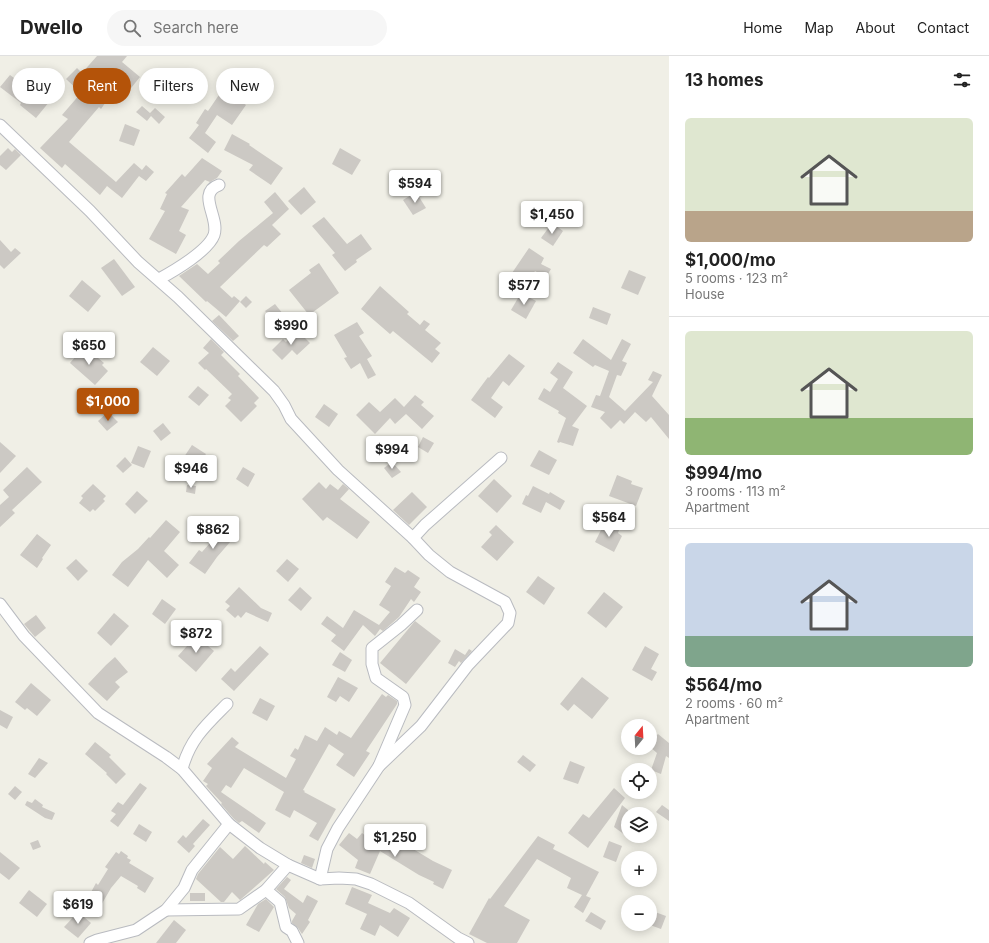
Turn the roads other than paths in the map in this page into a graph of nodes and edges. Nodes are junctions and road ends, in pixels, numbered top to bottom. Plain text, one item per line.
1 (0, 125) edge
2 (219, 185) dead end
3 (159, 280) junction
4 (501, 458) dead end
5 (413, 538) junction
6 (0, 604) edge
7 (417, 610) dead end
8 (227, 704) dead end
9 (379, 766) junction
10 (182, 769) junction
11 (229, 824) junction
12 (288, 865) junction
13 (320, 879) junction
14 (266, 890) junction
15 (166, 910) junction
16 (460, 941) edge
17 (90, 943) edge
18 (298, 943) edge

1 - 3 street
2 - 3 street
3 - 5 street
4 - 5 street
5 - 9 street
6 - 10 street
7 - 9 street
8 - 10 street
9 - 13 street
10 - 11 street
11 - 12 street
11 - 15 street
12 - 13 street
12 - 14 street
13 - 16 street
14 - 15 street
14 - 18 street
15 - 17 street

